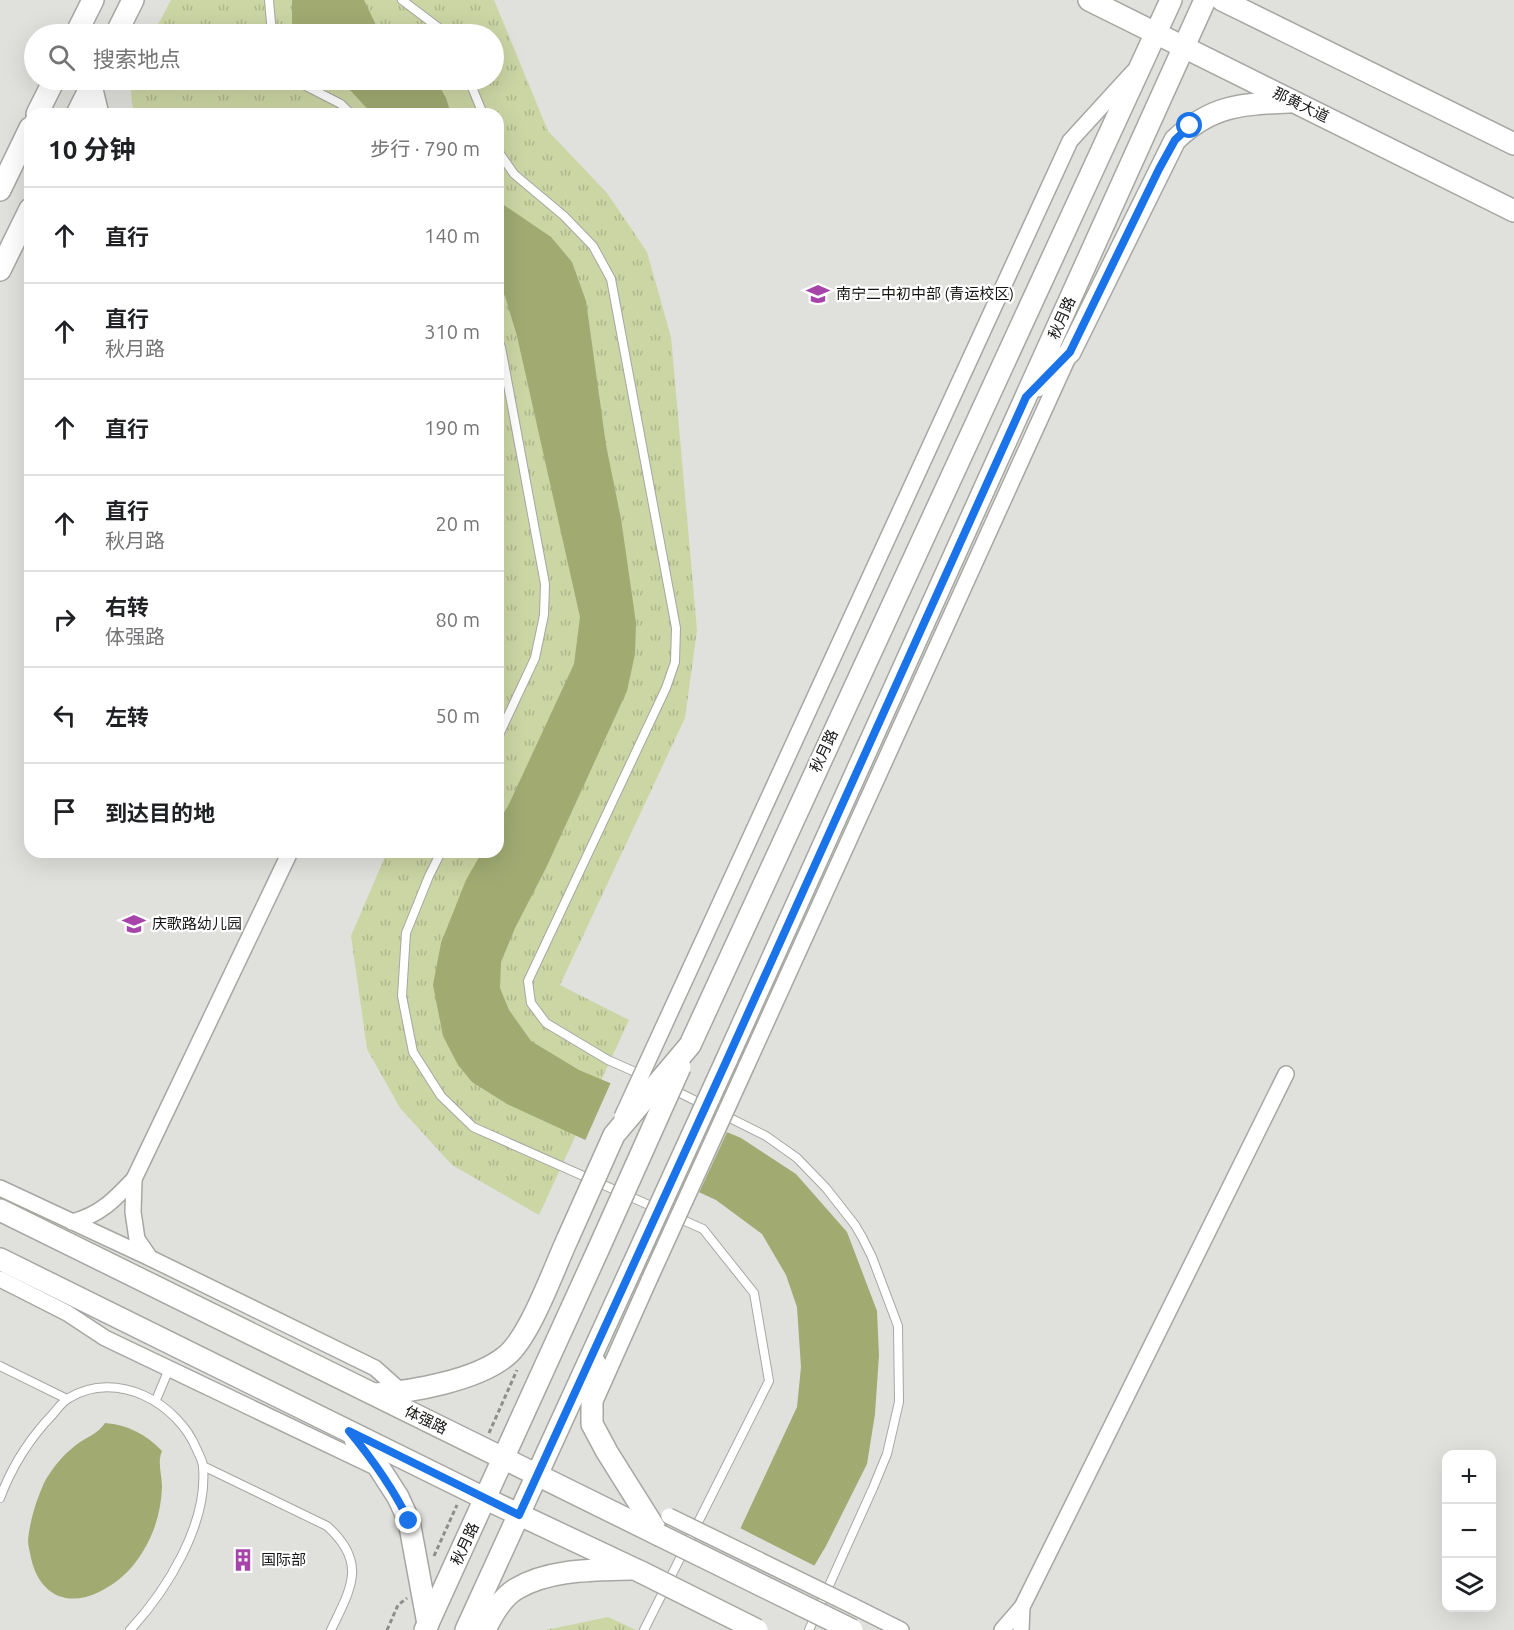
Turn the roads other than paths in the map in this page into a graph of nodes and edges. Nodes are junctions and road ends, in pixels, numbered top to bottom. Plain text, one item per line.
1 (93, 0) edge
2 (133, 0) edge
3 (269, 0) edge
4 (402, 0) edge
5 (1089, 0) edge
6 (1171, 0) edge
7 (1205, 0) edge
8 (1221, 0) edge
9 (81, 24) edge
10 (121, 24) edge
11 (271, 24) edge
12 (434, 24) edge
13 (1155, 33) junction
14 (1184, 47) junction
15 (1143, 61) junction
16 (49, 90) edge
17 (88, 90) edge
18 (95, 90) edge
19 (314, 90) edge
20 (473, 90) edge
21 (1295, 102) junction
22 (40, 108) edge
23 (80, 108) edge
24 (100, 108) edge
25 (345, 108) edge
26 (481, 108) edge
27 (24, 140) edge
28 (1514, 144) edge
29 (504, 160) edge
30 (0, 190) edge
31 (1514, 211) edge
32 (24, 220) edge
33 (0, 270) edge
34 (1070, 352) junction
35 (504, 363) edge
36 (1026, 397) junction
37 (504, 724) edge
38 (287, 858) edge
39 (438, 858) edge
40 (690, 1045) junction
41 (736, 1064) junction
42 (1286, 1074) dead end
43 (614, 1135) junction
44 (134, 1179) junction
45 (0, 1188) edge
46 (0, 1210) edge
47 (72, 1222) junction
48 (150, 1258) junction
49 (0, 1259) edge
50 (0, 1279) edge
51 (598, 1341) junction
52 (0, 1366) edge
53 (170, 1369) junction
54 (401, 1392) junction
55 (373, 1394) junction
56 (68, 1399) junction
57 (156, 1400) junction
58 (592, 1407) junction
59 (439, 1427) junction
60 (349, 1431) junction
61 (504, 1459) junction
62 (203, 1466) junction
63 (380, 1470) junction
64 (537, 1475) junction
65 (0, 1498) edge
66 (486, 1499) junction
67 (637, 1501) junction
68 (519, 1515) junction
69 (659, 1535) junction
70 (638, 1570) junction
71 (1022, 1607) junction
72 (427, 1627) edge
73 (130, 1630) edge
74 (331, 1630) edge
75 (466, 1630) edge
76 (485, 1630) edge
77 (644, 1630) edge
78 (757, 1630) edge
79 (809, 1630) edge
80 (852, 1630) edge
81 (901, 1630) edge
82 (1002, 1630) edge
83 (1021, 1630) edge

1 - 9 main road
2 - 10 main road
3 - 11 lane
4 - 12 lane
5 - 13 main road, 那黄大道
6 - 13 main road, 秋月路
7 - 14 main road, 秋月路
8 - 28 main road
13 - 14 main road, 那黄大道
13 - 15 main road, 秋月路
14 - 21 main road, 那黄大道
14 - 36 main road, 秋月路
15 - 40 main road, 秋月路
15 - 43 street, bridge
16 - 22 main road
17 - 23 main road
18 - 24 street
19 - 25 lane
20 - 26 lane
21 - 31 main road, 那黄大道
21 - 34 main road
27 - 30 main road
29 - 79 lane
32 - 33 main road
34 - 36 main road
34 - 41 street
35 - 37 lane
36 - 41 main road, 秋月路
38 - 44 street
39 - 77 lane
40 - 43 main road, bridge
40 - 61 main road, 秋月路, bridge
41 - 51 main road, 秋月路, bridge
41 - 58 street, bridge
42 - 71 street
43 - 54 main road, bridge
44 - 47 street
44 - 48 street
45 - 47 street
46 - 55 main road, 体强路
47 - 48 street
48 - 54 street
49 - 60 main road
50 - 53 street
51 - 58 main road
51 - 64 main road, 秋月路
52 - 56 lane
53 - 57 lane
53 - 63 street
54 - 55 main road
54 - 59 street
55 - 59 main road, 体强路
56 - 57 lane
56 - 65 lane
57 - 62 lane
58 - 67 main road
59 - 61 main road, 体强路
60 - 63 main road
60 - 66 main road
61 - 64 main road, 体强路
61 - 66 main road, 秋月路
62 - 73 lane
62 - 74 lane
63 - 72 main road
64 - 68 main road
64 - 69 main road, 体强路
66 - 68 main road
66 - 72 main road, 秋月路
67 - 69 main road
67 - 81 street, bridge
68 - 70 main road
68 - 75 main road
69 - 80 main road, 体强路, bridge
70 - 76 main road
70 - 78 main road, bridge
71 - 82 street
71 - 83 street

